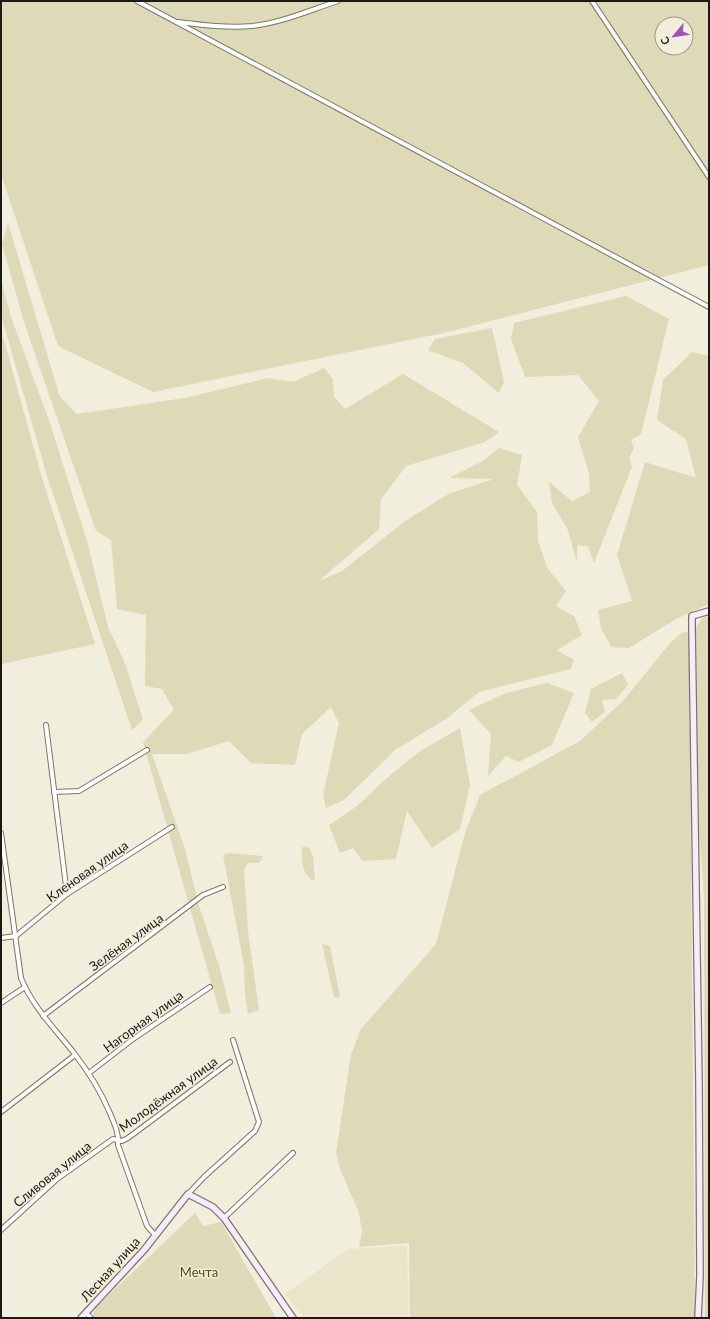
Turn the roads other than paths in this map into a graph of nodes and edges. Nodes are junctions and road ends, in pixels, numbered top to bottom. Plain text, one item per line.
1 (137, 1) edge
2 (338, 1) edge
3 (592, 1) edge
4 (175, 22) junction
5 (709, 177) edge
6 (709, 307) edge
7 (709, 611) edge
8 (46, 725) dead end
9 (147, 750) dead end
10 (54, 792) junction
11 (172, 827) dead end
12 (1, 833) edge
13 (3, 870) edge
14 (223, 887) dead end
15 (67, 894) junction
16 (16, 936) junction
17 (1, 938) edge
18 (210, 986) dead end
19 (25, 987) junction
20 (1, 1003) edge
21 (43, 1016) junction
22 (233, 1040) dead end
23 (75, 1055) junction
24 (230, 1062) dead end
25 (89, 1073) junction
26 (1, 1112) edge
27 (118, 1140) junction
28 (293, 1154) dead end
29 (188, 1194) junction
30 (224, 1218) junction
31 (1, 1230) edge
32 (155, 1235) junction
33 (86, 1313) junction
34 (81, 1318) edge
35 (91, 1318) edge
36 (293, 1318) edge
37 (698, 1318) edge

1 - 4 street
2 - 4 street
3 - 5 street
4 - 6 street
7 - 37 street
8 - 10 street
9 - 10 street
10 - 15 street
11 - 15 street, Кленовая улица
12 - 13 street
13 - 16 street
14 - 21 street, Зелёная улица
15 - 16 street, Кленовая улица
16 - 17 street
16 - 19 street
18 - 25 street, Нагорная улица
19 - 20 street
19 - 21 street
21 - 23 street
22 - 29 street
23 - 25 street
23 - 26 street
24 - 27 street, Молодёжная улица
25 - 27 street
27 - 31 street, Сливовая улица
27 - 32 street
28 - 30 street
29 - 30 street
29 - 32 street, Лесная улица
30 - 36 street
32 - 33 street, Лесная улица
33 - 34 street, Лесная улица
33 - 35 street

